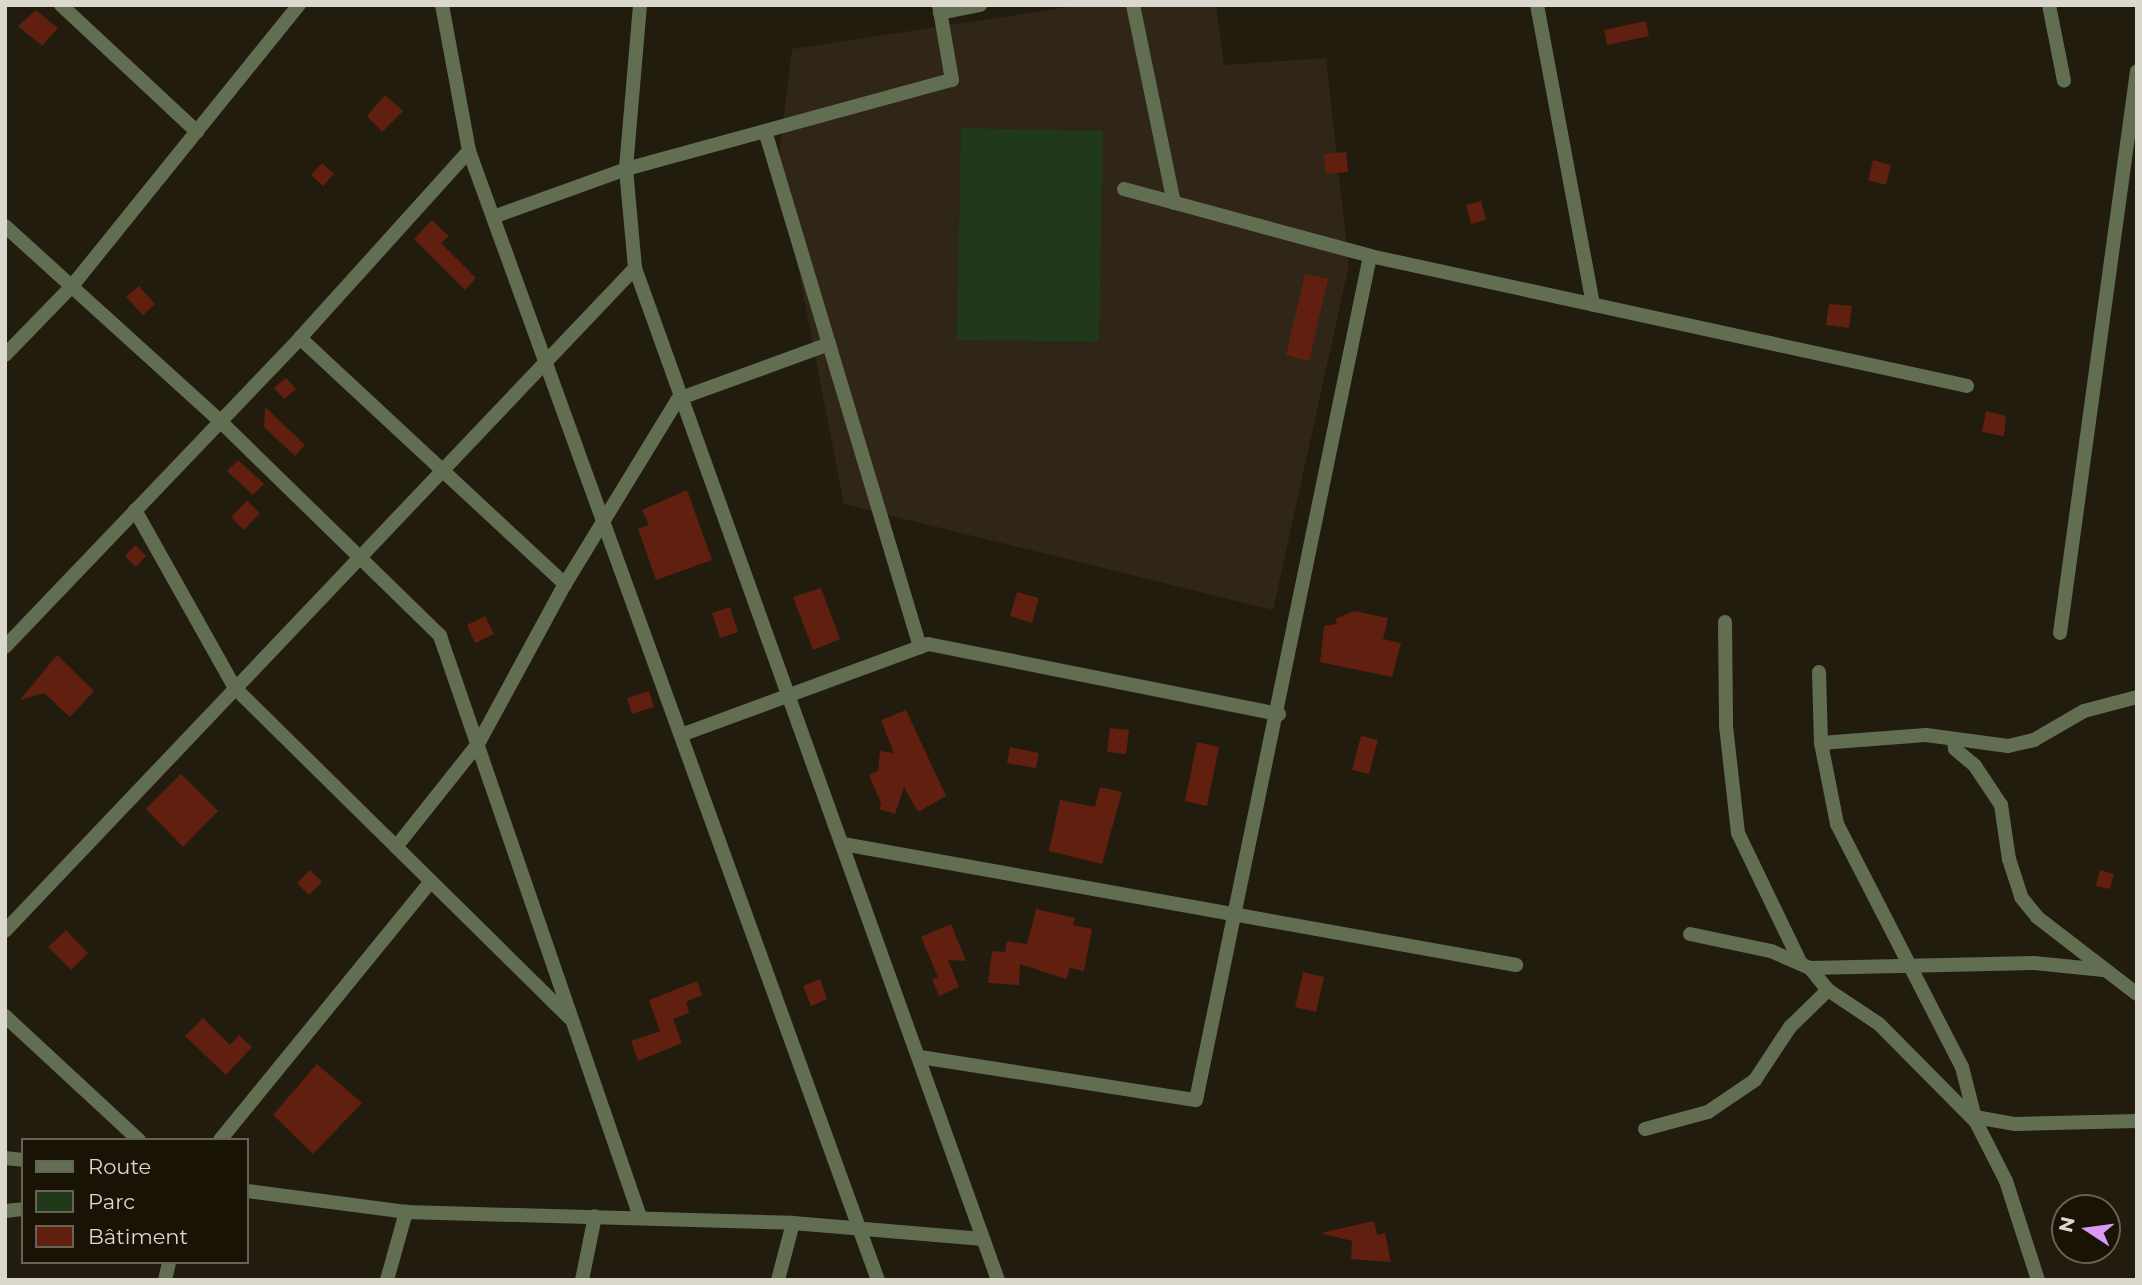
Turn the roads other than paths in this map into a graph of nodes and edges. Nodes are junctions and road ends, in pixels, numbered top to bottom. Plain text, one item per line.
1 (61, 5) edge
2 (299, 5) edge
3 (442, 5) edge
4 (640, 5) edge
5 (981, 5) edge
6 (1133, 5) edge
7 (1537, 5) edge
8 (2049, 5) edge
9 (939, 9) edge
10 (2137, 71) edge
11 (2064, 81) dead end
12 (765, 131) junction
13 (197, 132) junction
14 (469, 151) junction
15 (626, 169) junction
16 (1124, 189) dead end
17 (1174, 203) junction
18 (493, 217) junction
19 (5, 226) edge
20 (1370, 256) junction
21 (635, 268) junction
22 (72, 286) junction
23 (1592, 305) junction
24 (300, 338) junction
25 (829, 344) junction
26 (5, 355) edge
27 (545, 362) junction
28 (1967, 386) dead end
29 (678, 399) junction
30 (220, 421) junction
31 (439, 471) junction
32 (135, 510) junction
33 (604, 520) junction
34 (361, 554) junction
35 (565, 584) junction
36 (1725, 622) dead end
37 (2060, 633) dead end
38 (5, 647) edge
39 (920, 647) junction
40 (1819, 672) dead end
41 (235, 688) junction
42 (785, 694) junction
43 (2137, 697) edge
44 (1279, 714) junction
45 (681, 735) junction
46 (1954, 741) junction
47 (1821, 743) junction
48 (478, 744) junction
49 (843, 844) junction
50 (396, 847) junction
51 (431, 881) junction
52 (1236, 911) junction
53 (5, 931) edge
54 (1690, 934) dead end
55 (1516, 965) dead end
56 (1805, 965) junction
57 (1910, 968) junction
58 (2104, 970) junction
59 (1828, 990) junction
60 (2137, 994) edge
61 (5, 1016) edge
62 (573, 1022) junction
63 (920, 1057) junction
64 (1976, 1119) junction
65 (2137, 1121) edge
66 (1645, 1129) dead end
67 (137, 1138) edge
68 (222, 1138) edge
69 (248, 1191) edge
70 (406, 1212) junction
71 (596, 1216) junction
72 (640, 1217) junction
73 (793, 1223) junction
74 (860, 1228) junction
75 (983, 1239) junction
76 (387, 1280) edge
77 (582, 1280) edge
78 (778, 1280) edge
79 (878, 1280) edge
80 (998, 1280) edge
81 (2038, 1280) edge

1 - 13 street
2 - 13 street
3 - 14 street
4 - 15 street
5 - 9 street
6 - 17 street
7 - 23 street
8 - 11 street
9 - 12 street
10 - 37 street
12 - 15 street
12 - 25 street
13 - 22 street
14 - 18 street
14 - 24 street
15 - 18 street
15 - 21 street
16 - 17 street
17 - 20 street
18 - 27 street
19 - 22 street
20 - 23 street
20 - 44 street
21 - 27 street
21 - 29 street
22 - 26 street
22 - 30 street
23 - 28 street
24 - 30 street
24 - 31 street
25 - 29 street
25 - 39 street
27 - 31 street
27 - 33 street
29 - 33 street
29 - 42 street
30 - 32 street
30 - 34 street
31 - 34 street
31 - 35 street
32 - 38 street
32 - 41 street
33 - 35 street
33 - 45 street
34 - 41 street
34 - 48 street
35 - 48 street
36 - 56 street
39 - 42 street
39 - 44 street
40 - 47 street
41 - 50 street
41 - 53 street
42 - 45 street
42 - 49 street
43 - 46 street
44 - 52 street
45 - 74 street
46 - 47 street
46 - 58 street
47 - 57 street
48 - 50 street
48 - 62 street
49 - 52 street
49 - 63 street
50 - 51 street
51 - 62 street
51 - 68 street
52 - 55 street
52 - 63 street
54 - 56 street
56 - 57 street
56 - 59 street
57 - 58 street
57 - 64 street
58 - 60 street
59 - 64 street
59 - 66 street
61 - 67 street
62 - 72 street
63 - 75 street
64 - 65 street
64 - 81 street
69 - 70 street
70 - 71 street
70 - 76 street
71 - 72 street
71 - 77 street
72 - 73 street
73 - 74 street
73 - 78 street
74 - 75 street
74 - 79 street
75 - 80 street

